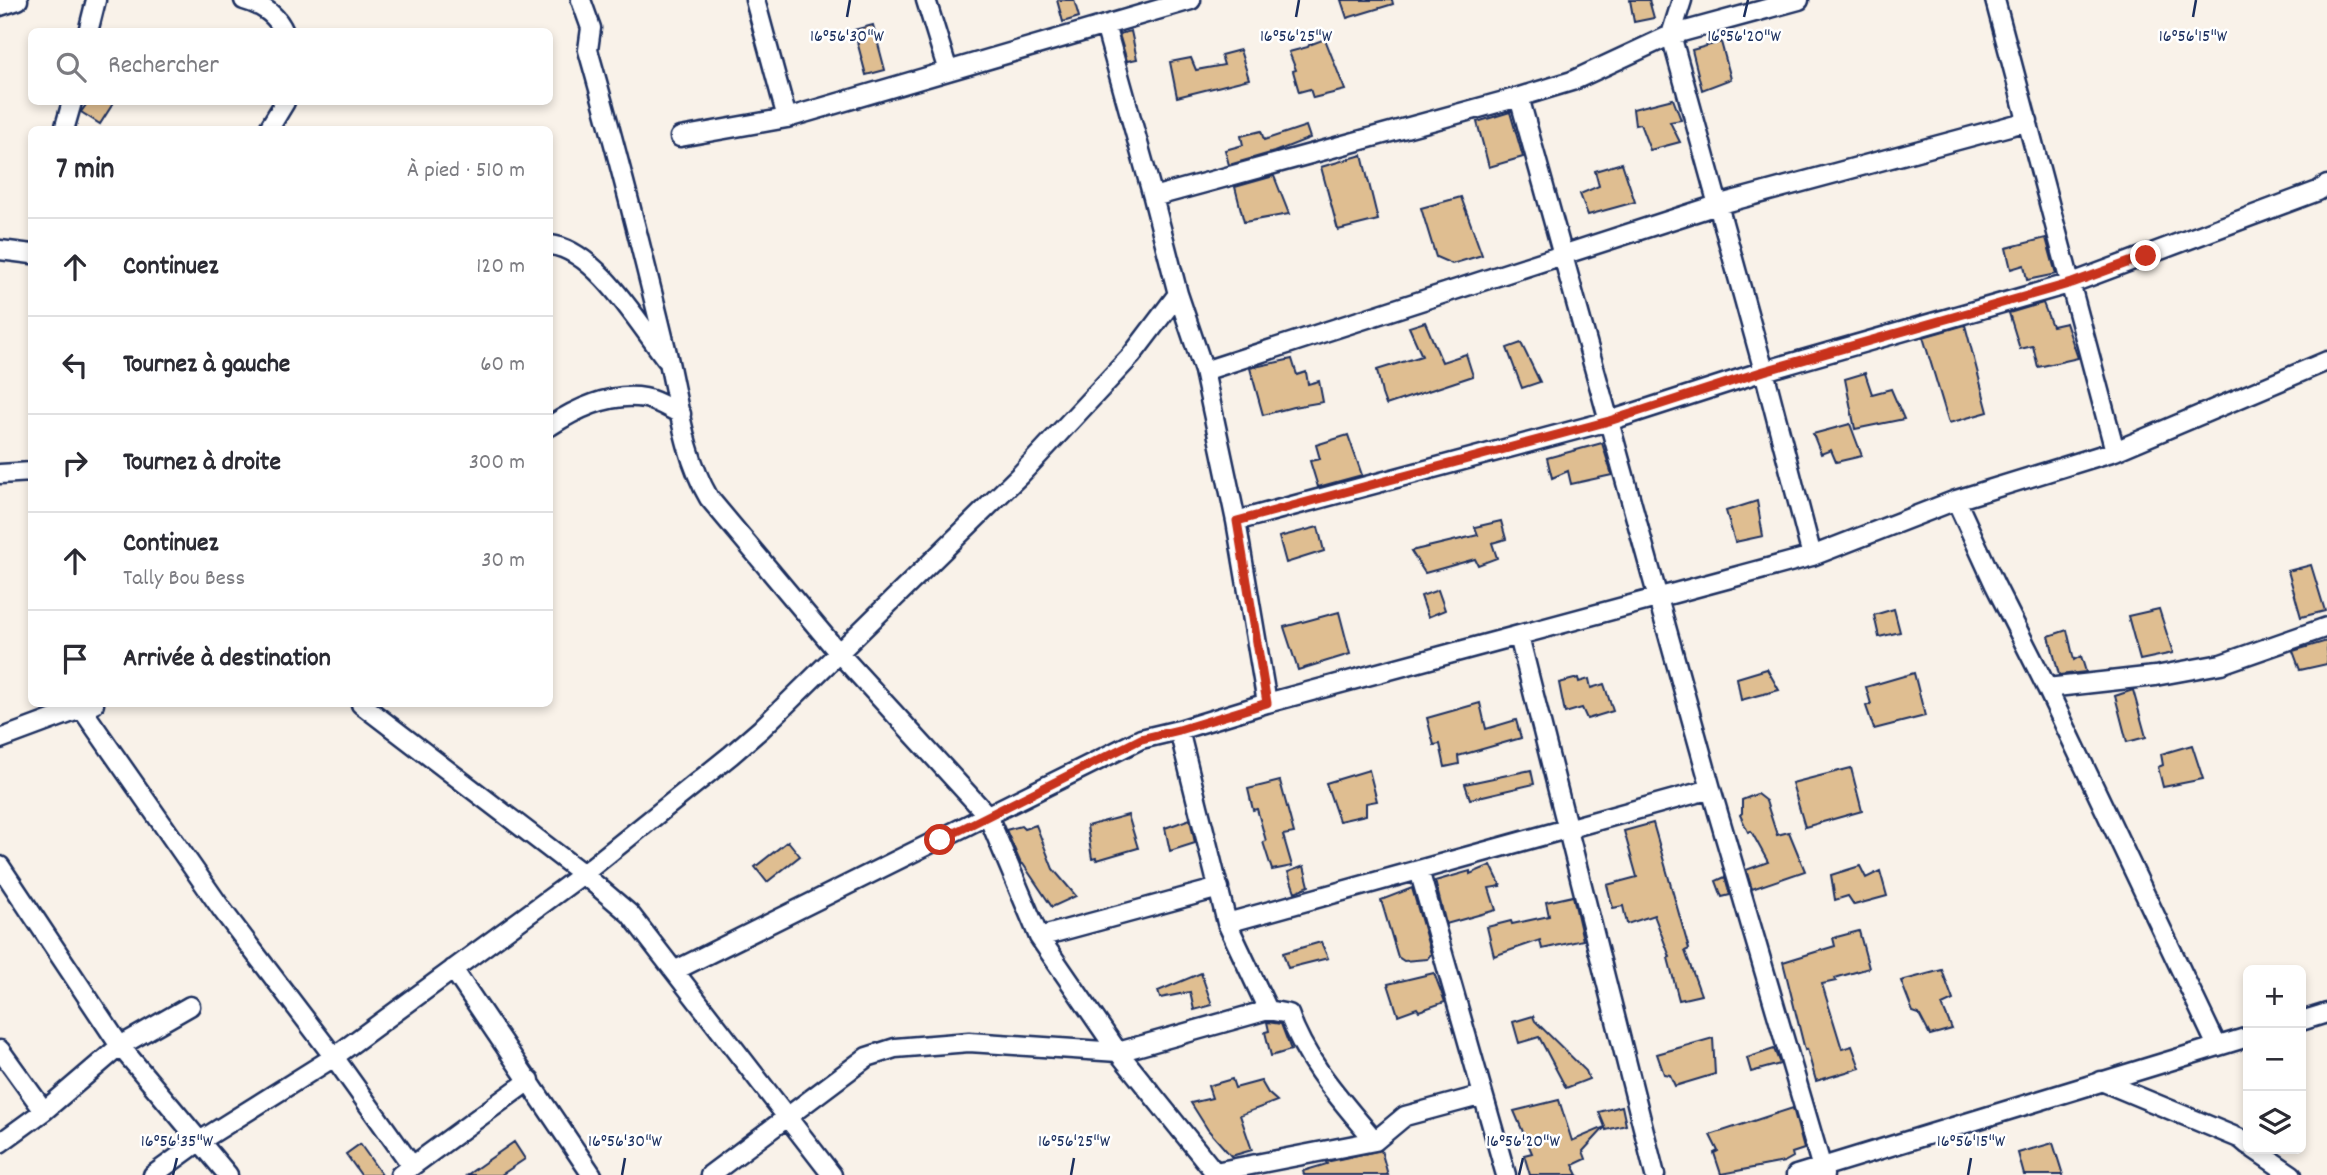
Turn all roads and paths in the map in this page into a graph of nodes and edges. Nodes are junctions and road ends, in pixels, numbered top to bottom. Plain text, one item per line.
1 (18, 0) edge
2 (96, 0) edge
3 (244, 0) edge
4 (581, 0) edge
5 (755, 0) edge
6 (926, 0) edge
7 (1191, 0) edge
8 (1682, 0) edge
9 (1799, 0) edge
10 (1995, 0) edge
11 (0, 6) edge
12 (1105, 25) junction
13 (89, 28) edge
14 (282, 28) edge
15 (1671, 34) junction
16 (948, 71) junction
17 (1519, 97) junction
18 (71, 105) edge
19 (283, 105) edge
20 (787, 118) junction
21 (2028, 121) junction
22 (65, 126) edge
23 (270, 126) edge
24 (680, 137) dead end
25 (2327, 186) edge
26 (1153, 197) junction
27 (1717, 205) junction
28 (553, 246) edge
29 (0, 250) edge
30 (28, 254) edge
31 (1563, 255) junction
32 (2072, 283) junction
33 (1178, 294) junction
34 (2327, 361) edge
35 (670, 364) junction
36 (1204, 371) junction
37 (1764, 371) junction
38 (681, 414) junction
39 (1609, 421) junction
40 (553, 424) edge
41 (2115, 451) junction
42 (28, 472) edge
43 (0, 474) edge
44 (1956, 500) junction
45 (1237, 521) junction
46 (1812, 556) junction
47 (1658, 598) junction
48 (2327, 626) edge
49 (1519, 636) junction
50 (838, 652) junction
51 (2047, 688) junction
52 (1267, 703) junction
53 (85, 707) edge
54 (89, 707) edge
55 (365, 707) edge
56 (1179, 730) junction
57 (0, 739) edge
58 (1711, 789) junction
59 (988, 816) junction
60 (1567, 829) junction
61 (0, 866) edge
62 (1419, 870) junction
63 (583, 874) junction
64 (1219, 888) junction
65 (1227, 923) junction
66 (1039, 937) junction
67 (453, 969) junction
68 (674, 971) junction
69 (190, 1006) dead end
70 (1268, 1010) junction
71 (2327, 1013) edge
72 (2306, 1019) edge
73 (2243, 1038) edge
74 (120, 1046) junction
75 (2217, 1046) junction
76 (0, 1050) edge
77 (1118, 1052) junction
78 (334, 1057) junction
79 (530, 1080) junction
80 (2101, 1081) junction
81 (1483, 1095) junction
82 (44, 1111) junction
83 (788, 1118) junction
84 (200, 1140) junction
85 (2243, 1140) edge
86 (1375, 1142) junction
87 (0, 1143) edge
88 (2260, 1154) edge
89 (2263, 1154) edge
90 (406, 1171) edge
91 (1823, 1171) edge
92 (1216, 1173) edge
93 (153, 1175) edge
94 (228, 1175) edge
95 (592, 1175) edge
96 (710, 1175) edge
97 (832, 1175) edge
98 (1506, 1175) edge
99 (1655, 1175) edge
100 (1796, 1175) edge
101 (2262, 1175) edge
102 (2292, 1175) edge

1 - 11 street
2 - 13 street
3 - 14 street
4 - 35 street
5 - 20 street
6 - 16 street
7 - 12 street
8 - 15 street
9 - 15 street
10 - 21 street
12 - 16 street
12 - 26 street
15 - 17 street
15 - 27 street
16 - 20 street
17 - 26 street
17 - 31 street
18 - 22 street
19 - 23 street
20 - 24 street
21 - 27 street
21 - 32 street
25 - 32 street
26 - 33 street
27 - 31 street
27 - 37 street
28 - 35 street
29 - 30 street
31 - 36 street
31 - 39 street
32 - 37 street
32 - 41 street
33 - 36 street
33 - 50 street
34 - 41 street
35 - 38 street
36 - 45 street
37 - 39 street
37 - 46 street
38 - 40 street
38 - 50 street
39 - 45 street
39 - 47 street
41 - 44 street
42 - 43 street
44 - 46 street
44 - 51 street
45 - 52 street
46 - 47 street
47 - 49 street
47 - 58 street
48 - 51 street
49 - 52 street
49 - 60 street
50 - 59 street
50 - 63 street
51 - 75 street
52 - 56 street
53 - 57 street
54 - 78 street
55 - 63 street
56 - 59 street
56 - 64 street
58 - 60 street
58 - 91 street
59 - 66 street
59 - 68 street
60 - 62 street
60 - 99 street
61 - 74 street
62 - 65 street
62 - 81 street
63 - 67 street
63 - 68 street
64 - 65 street
64 - 66 street
65 - 70 street
66 - 77 street
67 - 78 street
67 - 79 street
68 - 83 street
69 - 74 street
70 - 77 street
70 - 86 street
71 - 72 street
73 - 75 street
74 - 82 street
74 - 84 street
75 - 80 street
76 - 82 street
77 - 83 street
77 - 92 street
78 - 84 street
78 - 90 street
79 - 90 street
79 - 95 street
80 - 85 street
80 - 91 street
81 - 86 street
81 - 98 street
82 - 87 street
83 - 96 street
83 - 97 street
84 - 93 street
84 - 94 street
86 - 92 street
88 - 101 street
89 - 102 street
91 - 100 street

